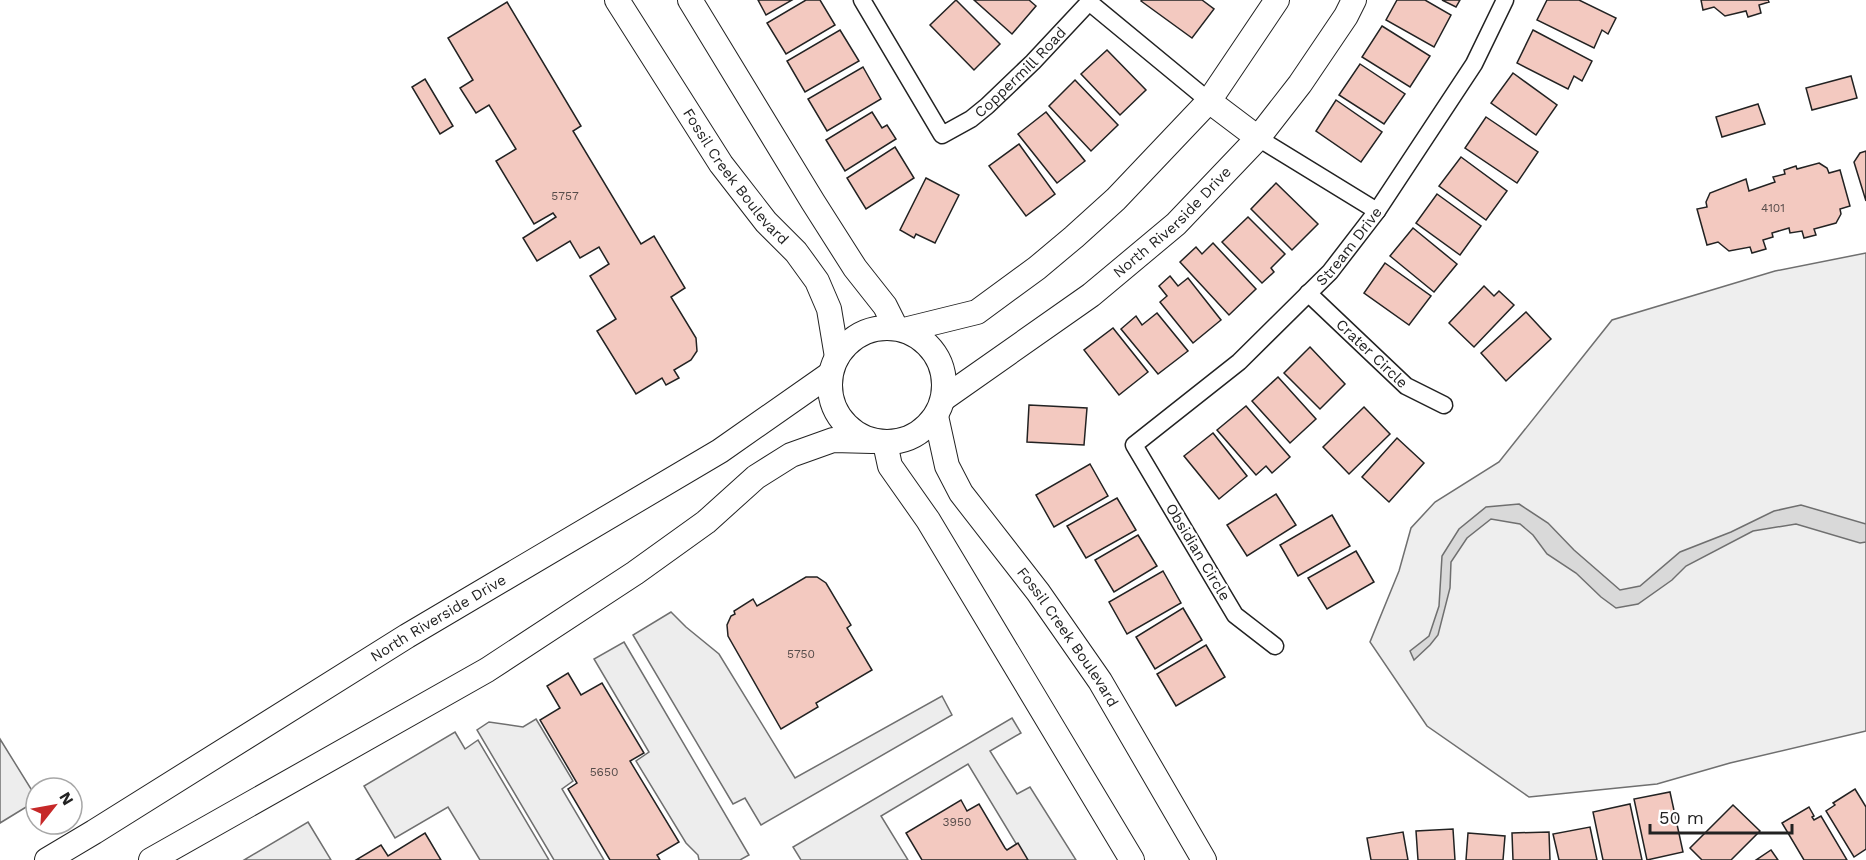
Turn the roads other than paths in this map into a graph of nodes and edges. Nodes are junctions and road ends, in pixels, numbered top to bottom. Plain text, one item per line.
1 (617, 0) edge
2 (690, 0) edge
3 (862, 0) edge
4 (1277, 0) edge
5 (1354, 0) edge
6 (1505, 0) edge
7 (1090, 1) edge
8 (1209, 101) junction
9 (1258, 138) junction
10 (1377, 212) junction
11 (1308, 293) junction
12 (900, 329) junction
13 (834, 365) junction
14 (1444, 405) dead end
15 (940, 407) junction
16 (878, 442) junction
17 (1134, 445) joint
18 (1275, 646) dead end
19 (46, 860) edge
20 (151, 860) edge
21 (1132, 860) edge
22 (1204, 860) edge

1 - 13 main road, Fossil Creek Boulevard
2 - 12 main road
3 - 7 street, Coppermill Road
4 - 8 main road
5 - 9 main road, North Riverside Drive
6 - 10 street, Stream Drive
7 - 8 street
8 - 9 main road
8 - 12 main road
9 - 10 street
9 - 15 main road, North Riverside Drive
10 - 11 street, Stream Drive
11 - 14 street, Crater Circle
11 - 17 street, Stream Drive
12 - 13 main road
12 - 15 main road
13 - 16 main road
13 - 19 main road, North Riverside Drive
15 - 16 main road
15 - 22 main road, Fossil Creek Boulevard
16 - 20 main road
16 - 21 main road
17 - 18 street, Obsidian Circle

